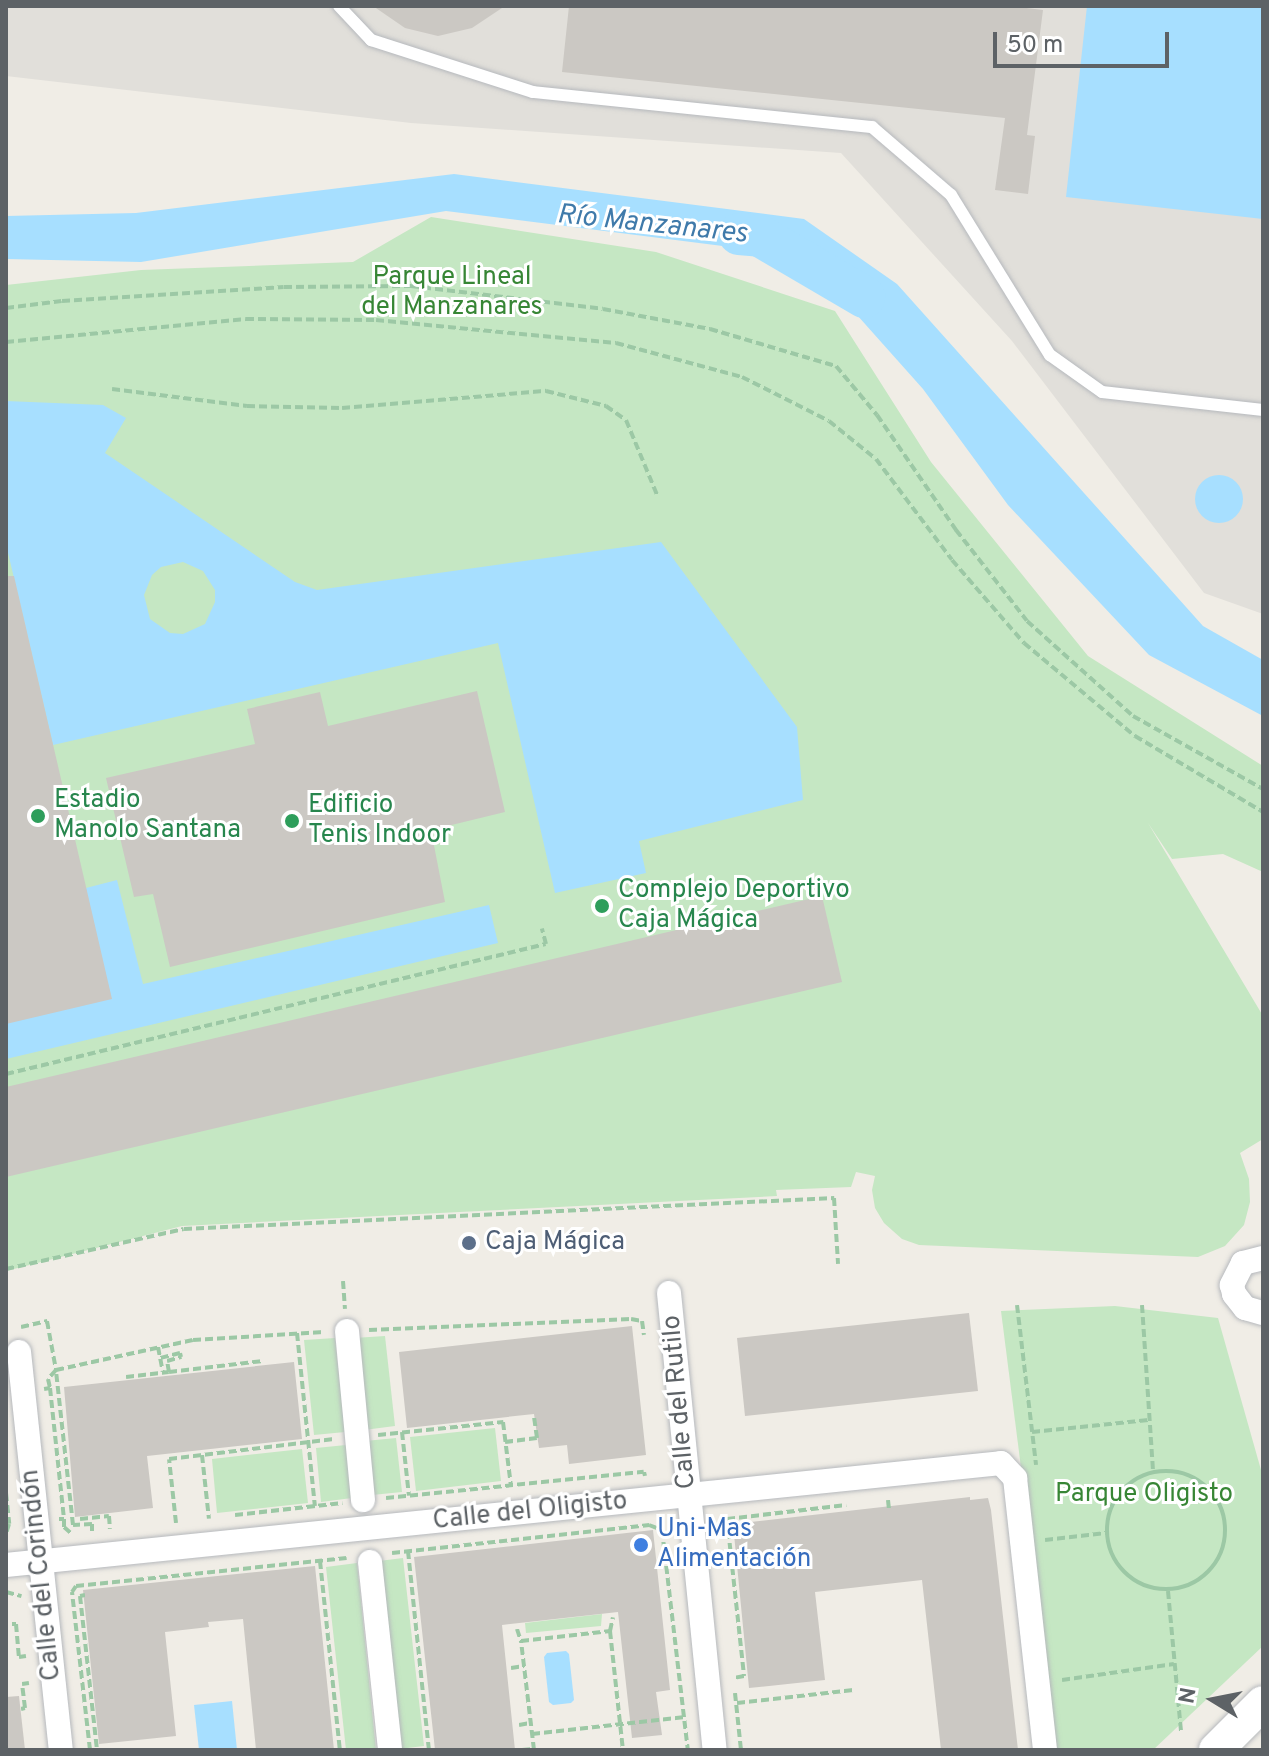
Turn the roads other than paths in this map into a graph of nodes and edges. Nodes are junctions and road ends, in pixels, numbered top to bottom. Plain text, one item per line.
1 (339, 6) edge
2 (1263, 410) edge
3 (1263, 1258) edge
4 (669, 1293) dead end
5 (1263, 1313) edge
6 (347, 1331) road end
7 (19, 1352) dead end
8 (688, 1495) junction
9 (363, 1500) road end
10 (369, 1558) road end
11 (41, 1562) junction
12 (6, 1565) edge
13 (1263, 1703) edge
14 (61, 1750) edge
15 (390, 1750) edge
16 (715, 1750) edge
17 (1045, 1750) edge
18 (1216, 1750) edge

1 - 2 lane
3 - 5 street
4 - 8 street, Calle del Rutilo
6 - 9 street
7 - 11 street, Calle del Corindón
8 - 11 street, Calle del Oligisto
8 - 16 street, Calle del Rutilo
8 - 17 street, Calle del Oligisto
10 - 15 street
11 - 12 street, Calle del Oligisto
11 - 14 street, Calle del Corindón
13 - 18 main road

